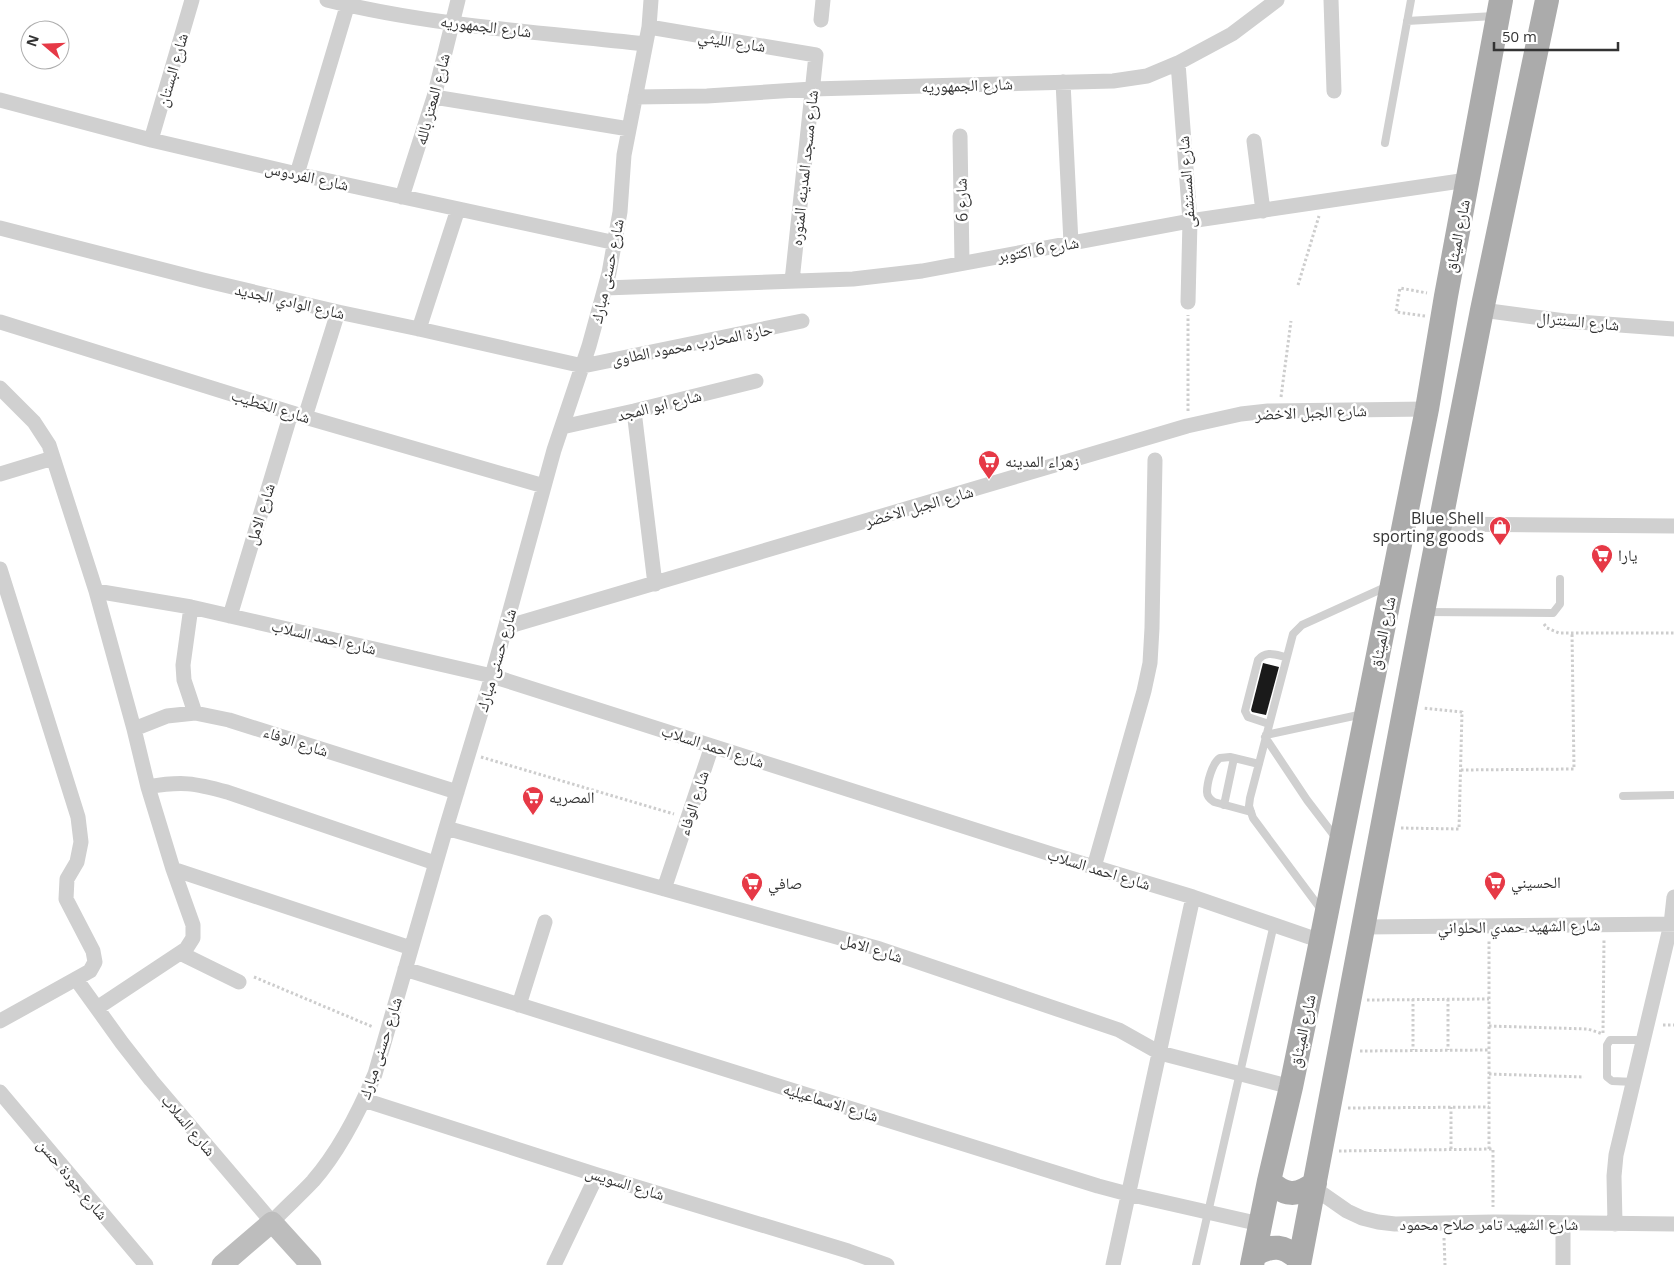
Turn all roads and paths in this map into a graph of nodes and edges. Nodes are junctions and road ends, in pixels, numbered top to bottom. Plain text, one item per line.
1 (192, 0) edge
2 (327, 0) edge
3 (458, 0) edge
4 (651, 0) edge
5 (823, 0) edge
6 (1278, 0) edge
7 (1331, 0) edge
8 (1411, 0) edge
9 (1547, 0) edge
10 (349, 3) edge
11 (1500, 8) edge
12 (821, 20) dead end
13 (1407, 21) junction
14 (452, 23) junction
15 (649, 27) junction
16 (645, 44) junction
17 (816, 55) joint
18 (1178, 63) junction
19 (1064, 82) junction
20 (812, 89) junction
21 (1334, 91) dead end
22 (434, 97) junction
23 (635, 97) junction
24 (0, 100) edge
25 (629, 129) junction
26 (960, 136) dead end
27 (151, 140) junction
28 (1254, 141) dead end
29 (1385, 143) dead end
30 (297, 174) junction
31 (1467, 180) junction
32 (402, 197) junction
33 (1324, 201) junction
34 (458, 209) junction
35 (1263, 211) junction
36 (1190, 221) junction
37 (0, 228) edge
38 (616, 243) junction
39 (1071, 243) junction
40 (962, 263) junction
41 (792, 281) junction
42 (1298, 284) dead end
43 (605, 288) junction
44 (1446, 296) junction
45 (1188, 302) joint
46 (1482, 310) junction
47 (338, 312) junction
48 (1396, 312) dead end
49 (802, 321) dead end
50 (1291, 321) dead end
51 (0, 322) edge
52 (420, 328) junction
53 (1674, 329) edge
54 (582, 366) junction
55 (756, 380) dead end
56 (0, 388) edge
57 (1426, 409) junction
58 (1279, 410) junction
59 (634, 411) junction
60 (298, 415) junction
61 (1188, 426) junction
62 (562, 427) junction
63 (53, 458) junction
64 (1155, 460) dead end
65 (0, 474) edge
66 (544, 486) junction
67 (1440, 524) junction
68 (1674, 526) edge
69 (0, 569) edge
70 (1560, 579) dead end
71 (655, 584) junction
72 (1392, 585) junction
73 (96, 591) junction
74 (190, 607) junction
75 (1423, 612) junction
76 (1536, 614) junction
77 (230, 616) junction
78 (506, 627) junction
79 (1572, 633) junction
80 (1674, 633) edge
81 (1286, 657) junction
82 (492, 676) junction
83 (1406, 706) junction
84 (196, 713) junction
85 (1365, 714) junction
86 (1269, 724) junction
87 (134, 729) junction
88 (1266, 736) junction
89 (712, 746) junction
90 (469, 753) junction
91 (1234, 758) junction
92 (1259, 764) junction
93 (1461, 770) junction
94 (148, 787) junction
95 (457, 792) junction
96 (1674, 794) edge
97 (1623, 796) dead end
98 (1224, 805) junction
99 (1250, 812) junction
100 (688, 818) junction
101 (1383, 827) junction
102 (446, 828) junction
103 (1340, 843) junction
104 (435, 864) junction
105 (1094, 867) junction
106 (173, 869) junction
107 (664, 889) junction
108 (1194, 897) junction
109 (1674, 897) edge
110 (1326, 916) junction
111 (545, 922) dead end
112 (1274, 924) junction
113 (1673, 924) edge
114 (1605, 925) junction
115 (1490, 926) junction
116 (1364, 927) junction
117 (1320, 941) junction
118 (411, 948) junction
119 (180, 953) junction
120 (405, 969) junction
121 (76, 979) junction
122 (239, 982) joint
123 (1413, 999) junction
124 (1448, 999) junction
125 (1489, 999) junction
126 (1350, 1001) junction
127 (519, 1005) junction
128 (97, 1008) junction
129 (0, 1021) edge
130 (1489, 1026) junction
131 (387, 1032) junction
132 (1602, 1033) junction
133 (1610, 1040) junction
134 (1644, 1040) junction
135 (1413, 1050) junction
136 (1448, 1050) junction
137 (1489, 1050) junction
138 (1340, 1051) junction
139 (1160, 1053) junction
140 (1239, 1074) junction
141 (1489, 1074) junction
142 (1584, 1077) dead end
143 (1634, 1082) junction
144 (1291, 1087) junction
145 (0, 1092) edge
146 (364, 1100) junction
147 (1451, 1107) junction
148 (1489, 1107) junction
149 (1330, 1109) junction
150 (1451, 1149) junction
151 (1489, 1149) junction
152 (1321, 1151) junction
153 (598, 1175) junction
154 (1269, 1181) junction
155 (1315, 1186) junction
156 (1128, 1194) junction
157 (1208, 1212) junction
158 (272, 1222) junction
159 (1493, 1222) junction
160 (1444, 1223) junction
161 (1563, 1223) junction
162 (1260, 1224) junction
163 (1615, 1224) junction
164 (1674, 1224) edge
165 (845, 1258) edge
166 (1253, 1260) edge
167 (1300, 1262) edge
168 (146, 1265) edge
169 (222, 1265) edge
170 (311, 1265) edge
171 (554, 1265) edge
172 (887, 1265) edge
173 (1113, 1265) edge
174 (1196, 1265) edge
175 (1445, 1265) edge
176 (1563, 1265) edge

1 - 27 street, شارع البستان
2 - 10 street, شارع الجمهوريه
3 - 14 street, شارع المعتز بالله
4 - 15 street, شارع حسنى مبارك
5 - 12 street
6 - 18 street, شارع الجمهوريه
7 - 21 street
8 - 13 lane
9 - 46 main road
10 - 14 street, شارع الجمهوريه
10 - 30 street
11 - 13 lane
11 - 31 main road, شارع الميثاق
13 - 29 lane
14 - 16 street, شارع الجمهوريه
14 - 22 street, شارع المعتز بالله
15 - 16 street, شارع حسنى مبارك
15 - 17 street, شارع الليثي
16 - 23 street, شارع حسنى مبارك
17 - 20 street, شارع مسجد المدينه المنوره
18 - 19 street, شارع الجمهوريه
18 - 36 street, شارع المستشفى
19 - 20 street, شارع الجمهوريه
19 - 39 street
20 - 23 street, شارع الجمهوريه
20 - 41 street, شارع مسجد المدينه المنوره
22 - 25 street
22 - 32 street, شارع المعتز بالله
23 - 25 street, شارع حسنى مبارك
24 - 27 street, شارع الفردوس
25 - 38 street, شارع حسنى مبارك
26 - 40 street, شارع 6
27 - 30 street, شارع الفردوس
28 - 35 street
30 - 32 street, شارع الفردوس
31 - 33 street, شارع 6 اكتوبر
31 - 44 main road, شارع الميثاق
32 - 34 street, شارع الفردوس
33 - 35 street, شارع 6 اكتوبر
33 - 42 path
34 - 38 street, شارع الفردوس
34 - 52 street
35 - 36 street, شارع 6 اكتوبر
36 - 39 street, شارع 6 اكتوبر
36 - 45 street, شارع المستشفى
37 - 47 street, شارع الوادي الجديد
38 - 43 street, شارع حسنى مبارك
39 - 40 street, شارع 6 اكتوبر
40 - 41 street, شارع 6 اكتوبر
41 - 43 street, شارع 6 اكتوبر
43 - 54 street, شارع حسنى مبارك
44 - 48 path
44 - 57 main road, شارع الميثاق
45 - 61 path
46 - 53 street, شارع السنترال
46 - 67 main road
47 - 52 street, شارع الوادي الجديد
47 - 60 street, شارع الامل
49 - 54 street, حارة المحارب محمود الطاوى
50 - 58 path
51 - 60 street, شارع الخطيب
52 - 54 street, شارع الوادي الجديد
54 - 62 street, شارع حسنى مبارك
55 - 59 street, شارع ابو المجد
56 - 63 street
57 - 58 street, شارع الجبل الاخضر
57 - 72 main road, شارع الميثاق
58 - 61 street, شارع الجبل الاخضر
59 - 62 street, شارع ابو المجد
59 - 71 street
60 - 66 street, شارع الخطيب
60 - 77 street, شارع الامل
61 - 71 street, شارع الجبل الاخضر
62 - 66 street, شارع حسنى مبارك
63 - 65 street
63 - 73 street
64 - 105 street
66 - 78 street, شارع حسنى مبارك
67 - 68 street
67 - 75 main road
69 - 121 street
70 - 76 lane
71 - 78 street, شارع الجبل الاخضر
72 - 81 lane
72 - 85 main road, شارع الميثاق
73 - 74 street, شارع احمد السلاب
73 - 87 street
74 - 77 street, شارع احمد السلاب
74 - 84 street
75 - 76 lane
75 - 83 main road
76 - 79 path
77 - 82 street, شارع احمد السلاب
78 - 82 street, شارع حسنى مبارك
79 - 80 path
79 - 93 path
81 - 86 lane
81 - 86 lane
82 - 89 street, شارع احمد السلاب
82 - 90 street, شارع حسنى مبارك
83 - 93 path
83 - 101 main road
84 - 87 street, شارع الوفاء
84 - 95 street, شارع الوفاء
85 - 88 lane
85 - 103 main road, شارع الميثاق
86 - 88 lane
87 - 94 street
88 - 92 lane
88 - 103 lane
89 - 100 street, شارع الوفاء
89 - 105 street, شارع احمد السلاب
90 - 95 street, شارع حسنى مبارك
90 - 100 path
91 - 92 lane
91 - 98 lane
91 - 98 lane
92 - 99 lane
93 - 101 path
94 - 104 street
94 - 106 street
95 - 102 street, شارع حسنى مبارك
96 - 97 lane
98 - 99 lane
99 - 110 lane
100 - 107 street, شارع الوفاء
101 - 116 main road
102 - 104 street, شارع حسنى مبارك
102 - 107 street, شارع الامل
103 - 110 main road, شارع الميثاق
104 - 118 street, شارع حسنى مبارك
105 - 108 street, شارع احمد السلاب
106 - 118 street
106 - 119 street
107 - 139 street, شارع الامل
108 - 112 street, شارع احمد السلاب
108 - 139 street
109 - 113 street
110 - 117 main road, شارع الميثاق
111 - 127 street
112 - 117 street, شارع احمد السلاب
112 - 140 lane
113 - 114 street, شارع الشهيد حمدي الحلواني
113 - 134 street
114 - 115 street, شارع الشهيد حمدي الحلواني
114 - 132 path
115 - 116 street, شارع الشهيد حمدي الحلواني
115 - 125 path
116 - 126 main road
117 - 144 main road, شارع الميثاق
118 - 120 street, شارع حسنى مبارك
119 - 122 street
119 - 128 street
120 - 127 street, شارع الاسماعيليه
120 - 131 street, شارع حسنى مبارك
121 - 128 street, شارع السلاب
121 - 129 street
122 - 131 path
123 - 124 path
123 - 126 path
123 - 135 path
124 - 125 path
124 - 136 path
125 - 130 path
126 - 138 main road
127 - 156 street, شارع الاسماعيليه
128 - 158 street, شارع السلاب
130 - 132 path
130 - 137 path
131 - 146 street, شارع حسنى مبارك
132 - 133 path
133 - 134 lane
133 - 143 lane
134 - 143 street
135 - 136 path
135 - 138 path
136 - 137 path
137 - 141 path
138 - 149 main road
139 - 140 street, شارع الامل
139 - 156 street
140 - 144 street, شارع الامل
140 - 157 lane
141 - 142 path
141 - 148 path
143 - 163 street
144 - 154 main road, شارع الميثاق
145 - 168 street, شارع جودة حسن
146 - 153 street, شارع السويس
146 - 158 street, شارع حسنى مبارك
147 - 148 path
147 - 149 path
147 - 150 path
148 - 151 path
149 - 152 main road
150 - 151 path
150 - 152 path
151 - 159 path
152 - 155 main road
153 - 165 street, شارع السويس
153 - 171 street
154 - 155 main road
154 - 162 main road, شارع الميثاق
155 - 160 street, شارع الشهيد تامر صلاح محمود
155 - 167 main road
156 - 157 street, شارع الاسماعيليه
156 - 173 street
157 - 162 street, شارع الاسماعيليه
157 - 174 lane
158 - 169 street, شارع حسنى مبارك
158 - 170 street, شارع السلاب
159 - 160 street, شارع الشهيد تامر صلاح محمود
159 - 161 street, شارع الشهيد تامر صلاح محمود
160 - 175 path
161 - 163 street, شارع الشهيد تامر صلاح محمود
161 - 176 street
162 - 166 main road, شارع الميثاق
163 - 164 street, شارع الشهيد تامر صلاح محمود
165 - 172 street, شارع السويس
166 - 167 main road

